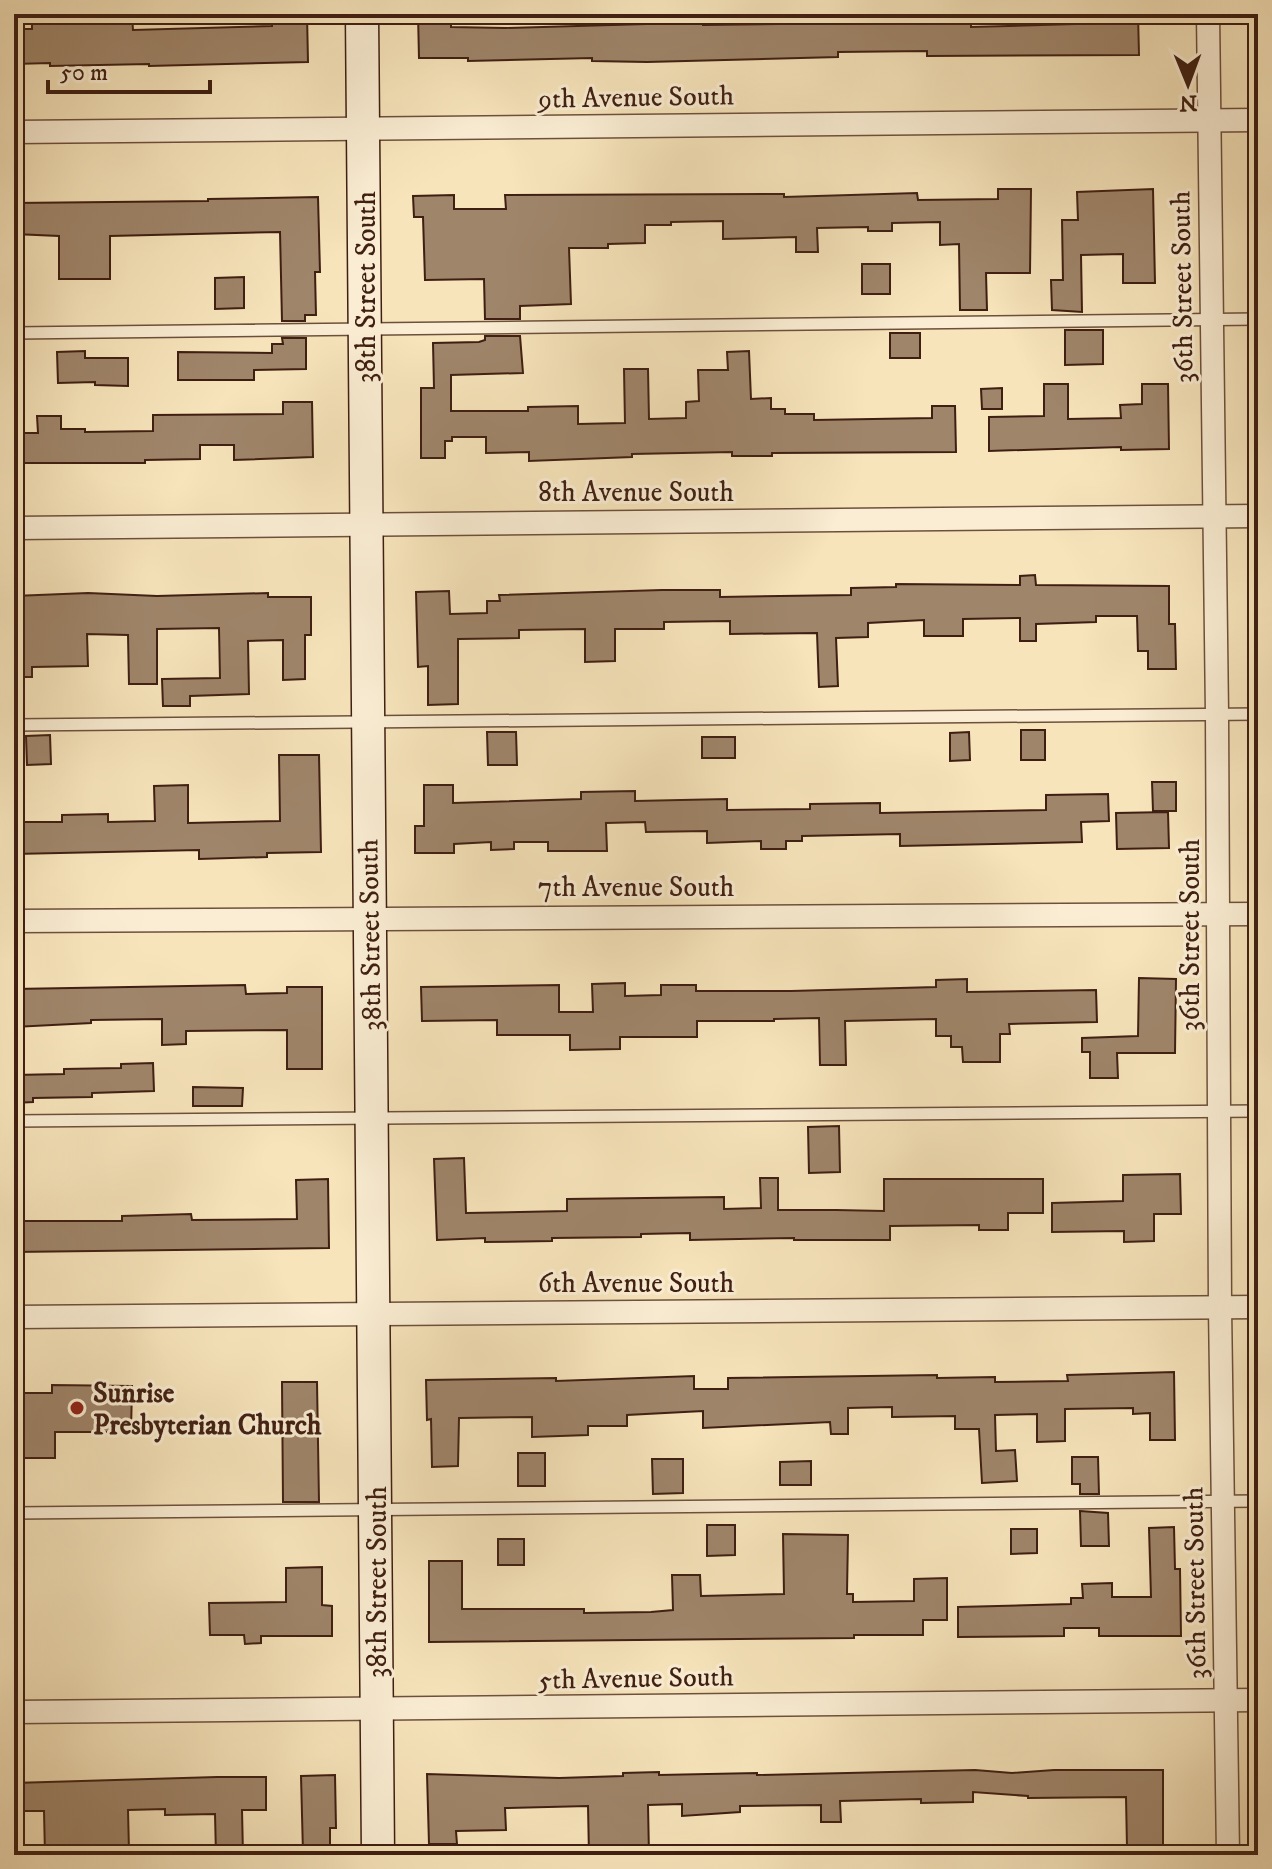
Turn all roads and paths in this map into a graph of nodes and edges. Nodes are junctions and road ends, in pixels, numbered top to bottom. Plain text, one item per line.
1 (362, 14) edge
2 (1208, 14) edge
3 (1209, 120) junction
4 (1258, 120) edge
5 (364, 129) junction
6 (14, 132) edge
7 (1212, 319) junction
8 (1258, 319) edge
9 (365, 329) junction
10 (14, 333) edge
11 (1258, 516) edge
12 (1215, 517) junction
13 (367, 523) junction
14 (14, 528) edge
15 (1217, 714) junction
16 (1258, 714) edge
17 (368, 722) junction
18 (14, 725) edge
19 (1258, 914) edge
20 (1219, 915) junction
21 (369, 917) junction
22 (14, 921) edge
23 (1258, 1111) edge
24 (1220, 1112) junction
25 (371, 1118) junction
26 (14, 1121) edge
27 (1220, 1307) junction
28 (1258, 1307) edge
29 (374, 1314) junction
30 (14, 1317) edge
31 (1222, 1501) junction
32 (1258, 1501) edge
33 (376, 1510) junction
34 (14, 1513) edge
35 (1225, 1700) junction
36 (1258, 1700) edge
37 (377, 1710) junction
38 (14, 1712) edge
39 (378, 1855) edge
40 (1228, 1855) edge

1 - 5 main road, 38th Street South
2 - 3 street, 36th Street South
3 - 4 street, 9th Avenue South
3 - 5 street, 9th Avenue South
3 - 7 street, 36th Street South
5 - 6 street, 9th Avenue South
5 - 9 main road, 38th Street South
7 - 8 lane
7 - 9 lane
7 - 12 street, 36th Street South
9 - 10 lane
9 - 13 main road, 38th Street South
11 - 12 street, 8th Avenue South
12 - 13 street, 8th Avenue South
12 - 15 street, 36th Street South
13 - 14 street, 8th Avenue South
13 - 17 main road, 38th Street South
15 - 16 lane
15 - 17 lane
15 - 20 street, 36th Street South
17 - 18 lane
17 - 21 main road, 38th Street South
19 - 20 street, 7th Avenue South
20 - 21 street, 7th Avenue South
20 - 24 street, 36th Street South
21 - 22 street, 7th Avenue South
21 - 25 main road, 38th Street South
23 - 24 lane
24 - 25 lane
24 - 27 street, 36th Street South
25 - 26 lane
25 - 29 main road, 38th Street South
27 - 28 street, 6th Avenue South
27 - 29 street, 6th Avenue South
27 - 31 street, 36th Street South
29 - 30 street, 6th Avenue South
29 - 33 main road, 38th Street South
31 - 32 lane
31 - 33 lane
31 - 35 street, 36th Street South
33 - 34 lane
33 - 37 main road, 38th Street South
35 - 36 street, 5th Avenue South
35 - 37 street, 5th Avenue South
35 - 40 street, 36th Street South
37 - 38 street, 5th Avenue South
37 - 39 main road, 38th Street South

